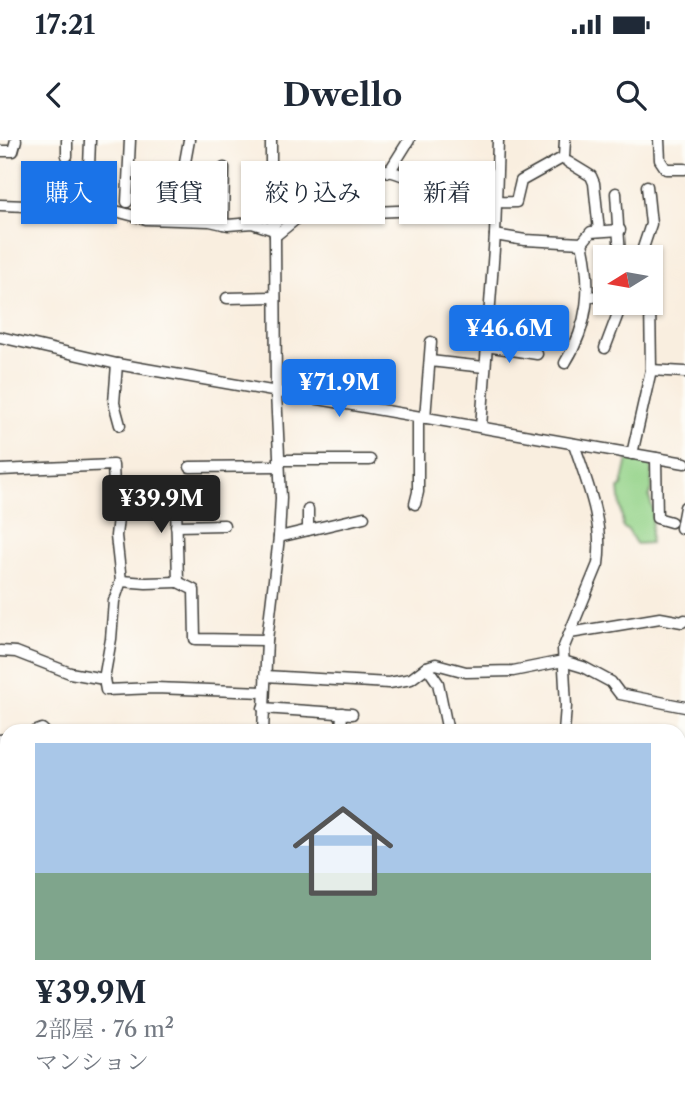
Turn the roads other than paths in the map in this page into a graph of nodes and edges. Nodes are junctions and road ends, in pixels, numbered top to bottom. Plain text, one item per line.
1 (16, 140) edge
2 (67, 140) edge
3 (90, 140) edge
4 (130, 140) edge
5 (188, 140) edge
6 (271, 140) edge
7 (409, 140) edge
8 (498, 140) edge
9 (565, 140) edge
10 (659, 140) edge
11 (0, 151) edge
12 (67, 156) dead end
13 (89, 161) edge
14 (185, 161) edge
15 (568, 162) dead end
16 (685, 169) edge
17 (389, 172) junction
18 (399, 175) edge
19 (647, 186) dead end
20 (616, 193) dead end
21 (127, 202) dead end
22 (496, 203) junction
23 (0, 205) edge
24 (399, 211) edge
25 (131, 215) edge
26 (227, 224) edge
27 (274, 230) junction
28 (620, 230) junction
29 (599, 231) junction
30 (495, 235) junction
31 (582, 243) junction
32 (620, 245) edge
33 (644, 245) edge
34 (589, 296) junction
35 (593, 296) edge
36 (275, 297) junction
37 (227, 298) dead end
38 (617, 315) edge
39 (650, 315) edge
40 (0, 337) edge
41 (431, 342) dead end
42 (486, 346) junction
43 (605, 348) dead end
44 (537, 354) dead end
45 (430, 361) junction
46 (117, 363) junction
47 (565, 363) dead end
48 (484, 367) junction
49 (651, 370) junction
50 (685, 372) edge
51 (276, 392) junction
52 (422, 417) junction
53 (120, 425) dead end
54 (481, 428) junction
55 (574, 444) junction
56 (632, 454) junction
57 (656, 458) junction
58 (370, 460) dead end
59 (279, 463) junction
60 (685, 463) edge
61 (190, 467) dead end
62 (0, 470) edge
63 (415, 504) dead end
64 (685, 507) edge
65 (119, 508) junction
66 (308, 510) dead end
67 (364, 517) dead end
68 (671, 522) dead end
69 (224, 525) dead end
70 (176, 526) junction
71 (685, 529) edge
72 (309, 530) junction
73 (279, 537) junction
74 (121, 581) junction
75 (178, 582) junction
76 (685, 620) edge
77 (570, 633) junction
78 (267, 640) junction
79 (0, 650) edge
80 (562, 661) junction
81 (427, 667) junction
82 (265, 677) junction
83 (104, 679) junction
84 (264, 692) junction
85 (685, 707) edge
86 (263, 708) junction
87 (262, 724) edge
88 (344, 724) edge
89 (446, 724) edge
90 (562, 724) edge

1 - 11 street
2 - 12 street
3 - 13 street
4 - 21 street
5 - 14 street
6 - 27 street
7 - 17 street
8 - 22 street
9 - 22 street
10 - 16 street
15 - 29 street
17 - 18 street
17 - 27 street
19 - 33 street
20 - 28 street
22 - 30 street
23 - 25 street
24 - 27 street
26 - 27 street
27 - 36 street
28 - 29 street
28 - 32 street
29 - 31 street
30 - 31 street
30 - 42 street
31 - 34 street
34 - 35 street
34 - 47 street
36 - 37 street
36 - 51 street
38 - 43 street
39 - 49 street
40 - 46 street
41 - 45 street
42 - 44 street
42 - 48 street
45 - 48 street
45 - 52 street
46 - 51 street
46 - 53 street
48 - 54 street
49 - 50 street
49 - 56 street
51 - 52 street
51 - 59 street
52 - 54 street
52 - 63 street
54 - 55 street
55 - 56 street
55 - 77 street
56 - 57 street
57 - 60 street
57 - 68 street
58 - 59 street
59 - 61 street
59 - 73 street
62 - 65 street
64 - 71 street
65 - 70 street
65 - 74 street
66 - 72 street
67 - 72 street
69 - 70 street
70 - 75 street
72 - 73 street
73 - 78 street
74 - 75 street
74 - 83 street
75 - 78 street
76 - 77 street
77 - 80 street
78 - 82 street
79 - 83 street
80 - 81 street
80 - 85 street
80 - 90 street
81 - 82 street
81 - 89 street
82 - 84 street
83 - 84 street
84 - 86 street
86 - 87 street
86 - 88 street

